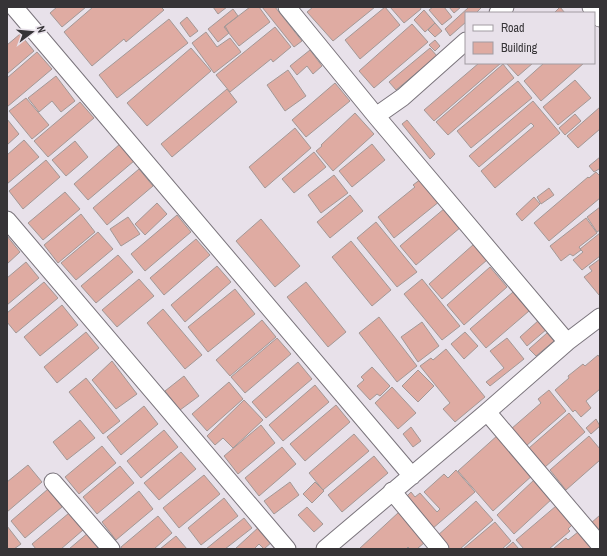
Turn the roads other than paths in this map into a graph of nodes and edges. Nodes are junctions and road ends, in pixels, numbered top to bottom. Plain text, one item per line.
1 (14, 7) edge
2 (287, 7) edge
3 (591, 7) edge
4 (600, 18) edge
5 (465, 42) edge
6 (376, 116) junction
7 (7, 220) edge
8 (597, 325) edge
9 (567, 342) junction
10 (488, 412) junction
11 (412, 476) junction
12 (53, 482) dead end
13 (392, 491) junction
14 (600, 545) edge
15 (336, 546) edge
16 (111, 549) edge
17 (287, 549) edge
18 (440, 549) edge

1 - 11 street
2 - 6 street
3 - 4 street
5 - 6 street
6 - 9 street
7 - 17 street
8 - 9 street
9 - 10 street
10 - 11 street
10 - 14 street
11 - 13 street
12 - 16 street
13 - 15 street
13 - 18 street

